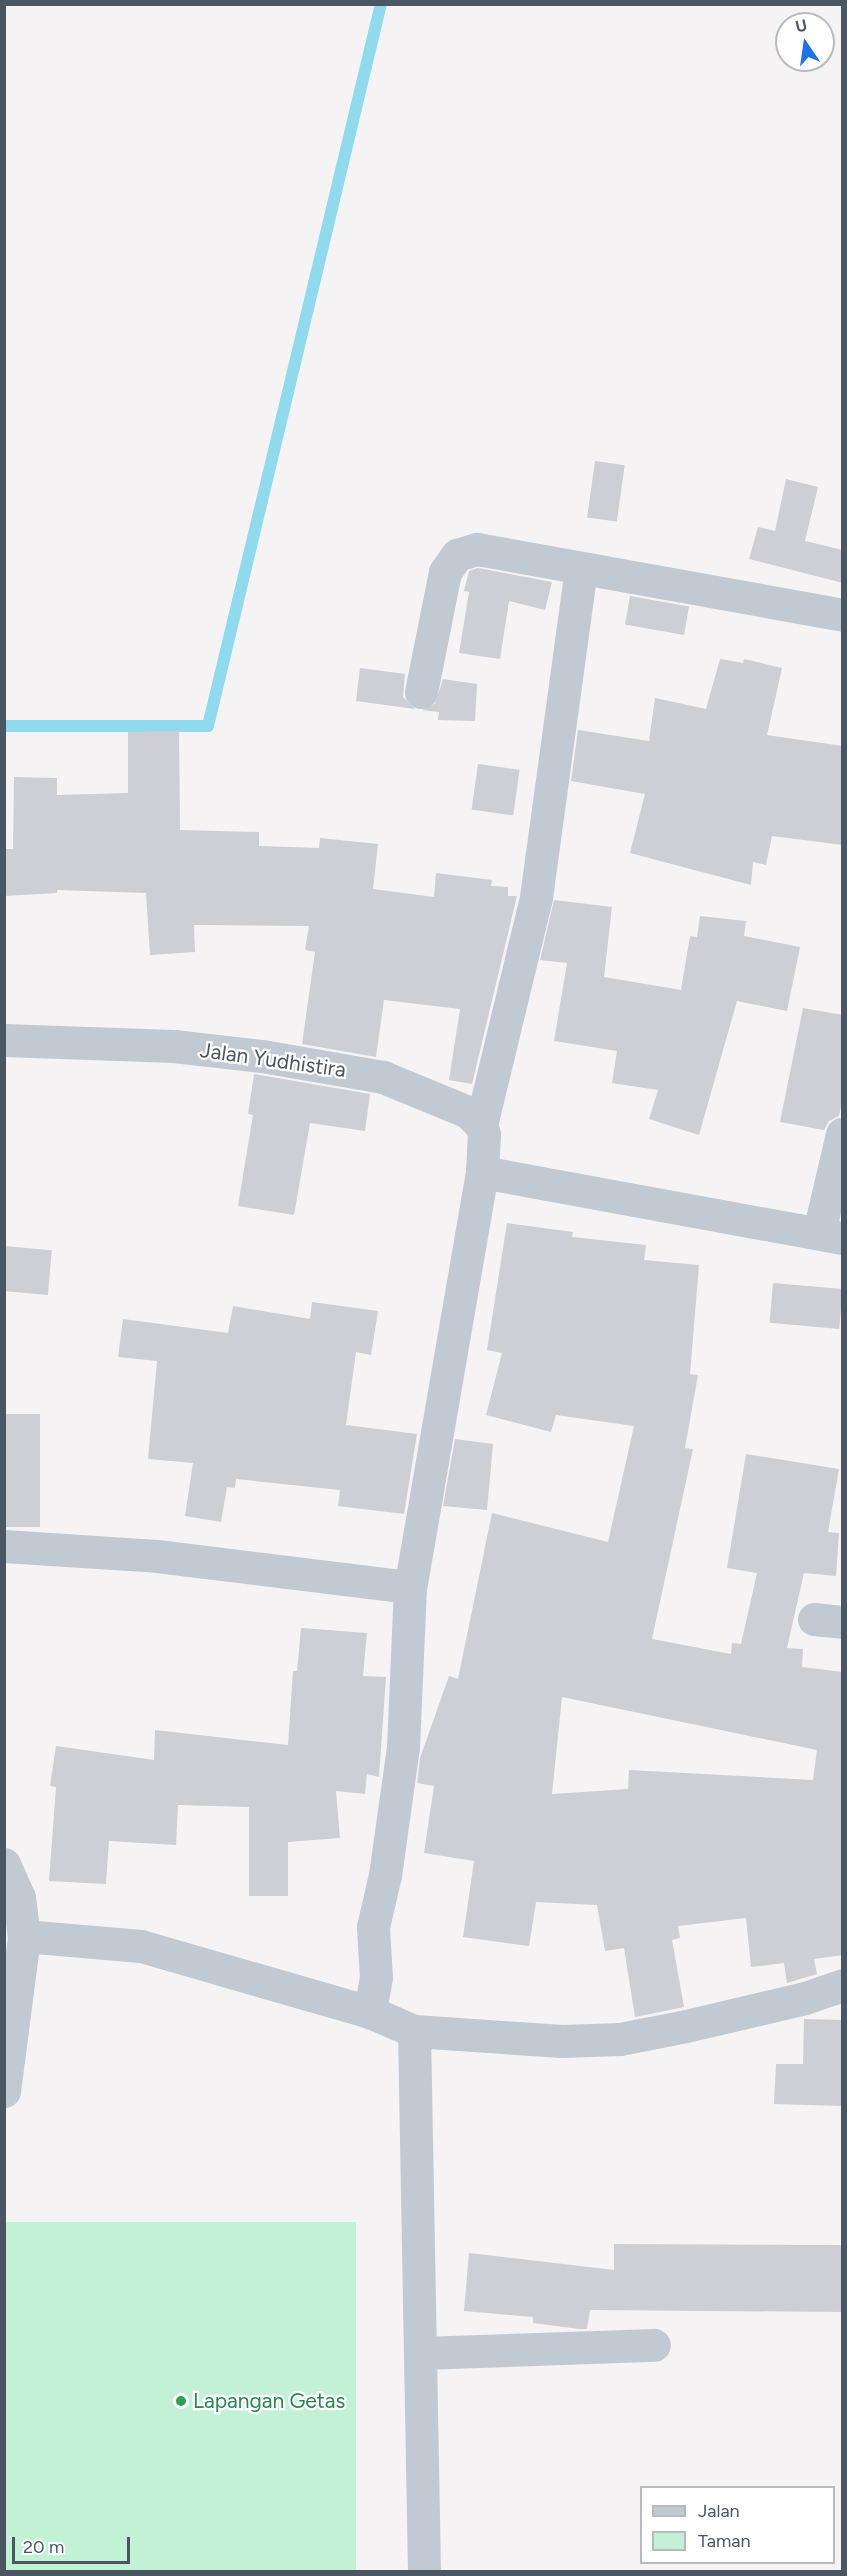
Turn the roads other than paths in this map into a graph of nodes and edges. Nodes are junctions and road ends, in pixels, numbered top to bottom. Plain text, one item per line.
1 (581, 568) junction
2 (843, 615) edge
3 (421, 692) dead end
4 (4, 1040) edge
5 (481, 1125) junction
6 (843, 1134) edge
7 (482, 1172) junction
8 (831, 1235) edge
9 (4, 1546) edge
10 (410, 1587) junction
11 (4, 1864) edge
12 (24, 1936) junction
13 (843, 1985) edge
14 (370, 2012) junction
15 (414, 2031) junction
16 (4, 2091) edge
17 (654, 2345) dead end
18 (421, 2353) junction
19 (424, 2571) edge

1 - 2 street
1 - 3 street
1 - 5 street
4 - 5 street, Jalan Yudhistira
5 - 7 street
6 - 8 street
7 - 8 street
7 - 10 street
9 - 10 street
10 - 14 street
11 - 12 street
12 - 14 street
12 - 16 street
13 - 15 street
14 - 15 street
15 - 18 street
17 - 18 street
18 - 19 street

